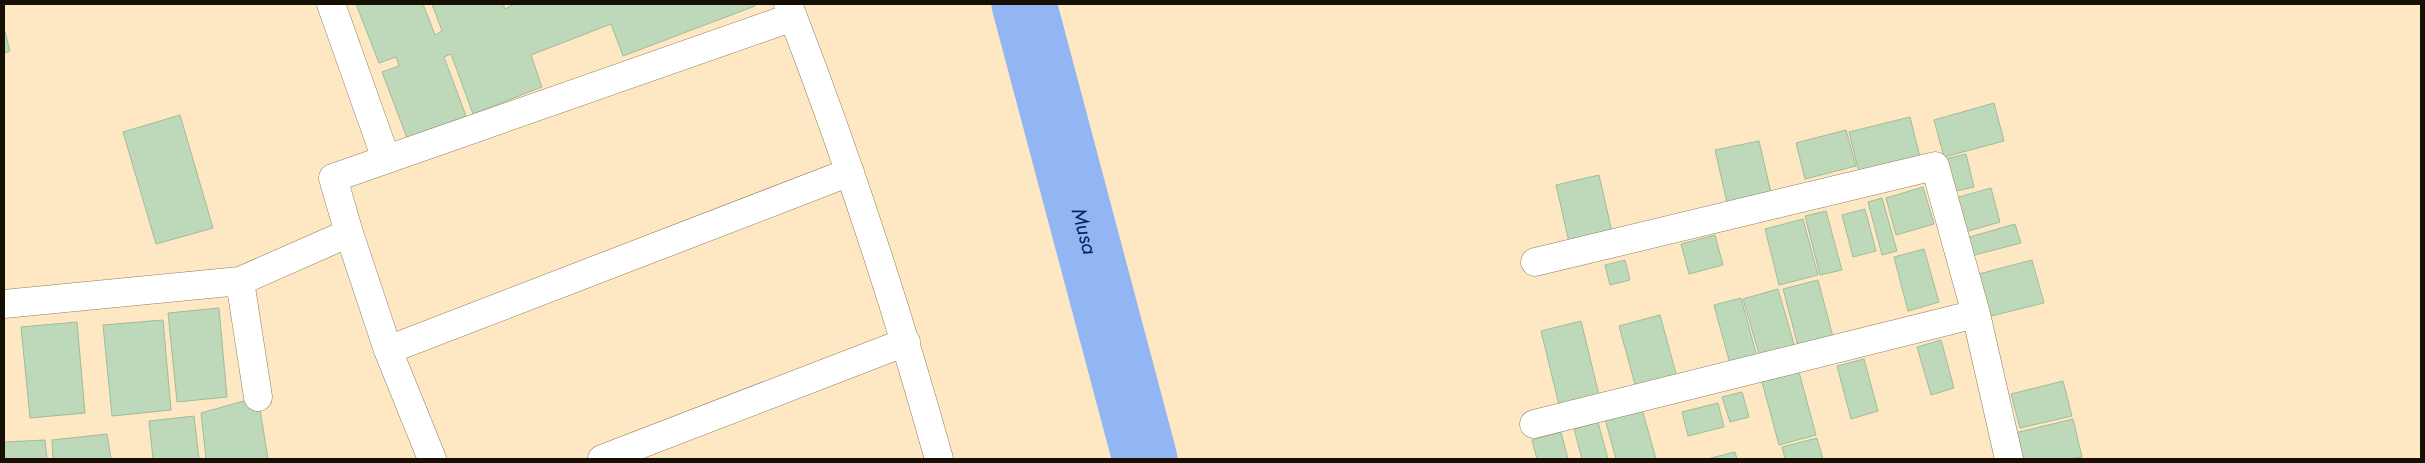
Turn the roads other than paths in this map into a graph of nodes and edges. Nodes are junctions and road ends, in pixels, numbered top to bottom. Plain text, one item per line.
1 (331, 4) edge
2 (791, 10) edge
3 (386, 159) junction
4 (850, 172) junction
5 (349, 233) junction
6 (1535, 262) dead end
7 (240, 281) junction
8 (4, 304) edge
9 (1976, 314) junction
10 (906, 342) junction
11 (388, 350) junction
12 (258, 397) dead end
13 (1534, 424) dead end
14 (2004, 458) edge
15 (432, 459) edge
16 (602, 459) edge
17 (939, 459) edge

1 - 3 street
2 - 3 street
2 - 4 street
3 - 5 street
4 - 10 street
4 - 11 street
5 - 7 street
5 - 11 street
6 - 9 street
7 - 8 street
7 - 12 street
9 - 13 street
9 - 14 street
10 - 16 street
10 - 17 street
11 - 15 street

